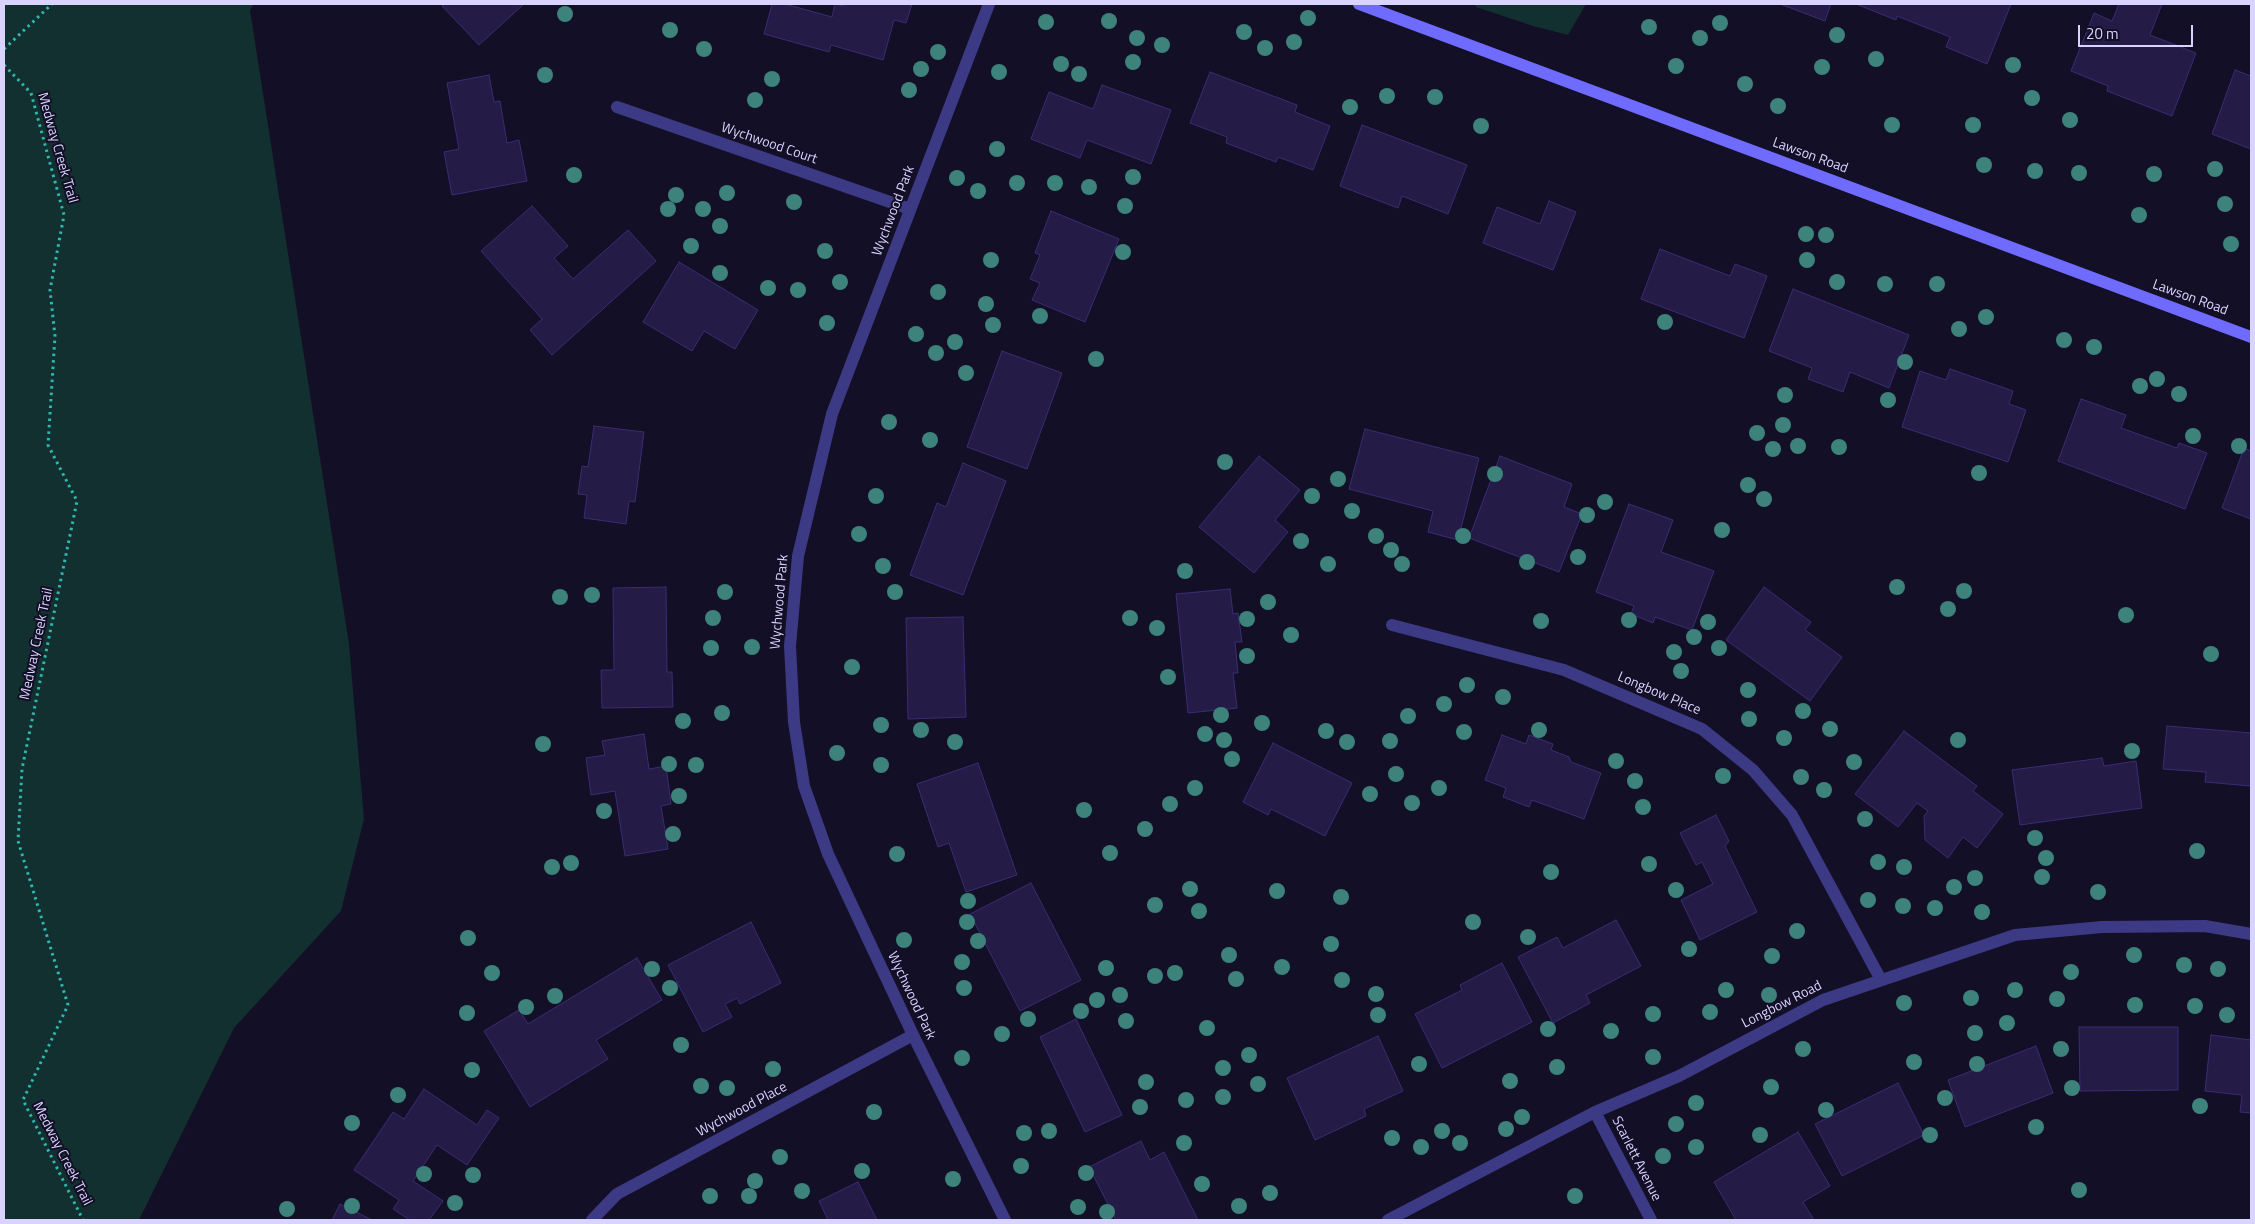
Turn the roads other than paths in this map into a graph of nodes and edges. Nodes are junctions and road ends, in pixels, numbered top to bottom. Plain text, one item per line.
1 (989, 4) edge
2 (1359, 4) edge
3 (617, 107) dead end
4 (910, 209) junction
5 (2251, 337) edge
6 (1392, 625) dead end
7 (2251, 934) edge
8 (1880, 980) junction
9 (913, 1035) junction
10 (1595, 1112) junction
11 (592, 1220) edge
12 (1005, 1220) edge
13 (1388, 1220) edge
14 (1651, 1220) edge

1 - 4 street, Wychwood Park
2 - 5 street, Lawson Road
3 - 4 street, Wychwood Court
4 - 9 street, Wychwood Park
6 - 8 street, Longbow Place
7 - 8 street, Longbow Road
8 - 10 street, Longbow Road
9 - 11 street, Wychwood Place
9 - 12 street, Wychwood Park
10 - 13 street, Longbow Road
10 - 14 street, Scarlett Avenue

